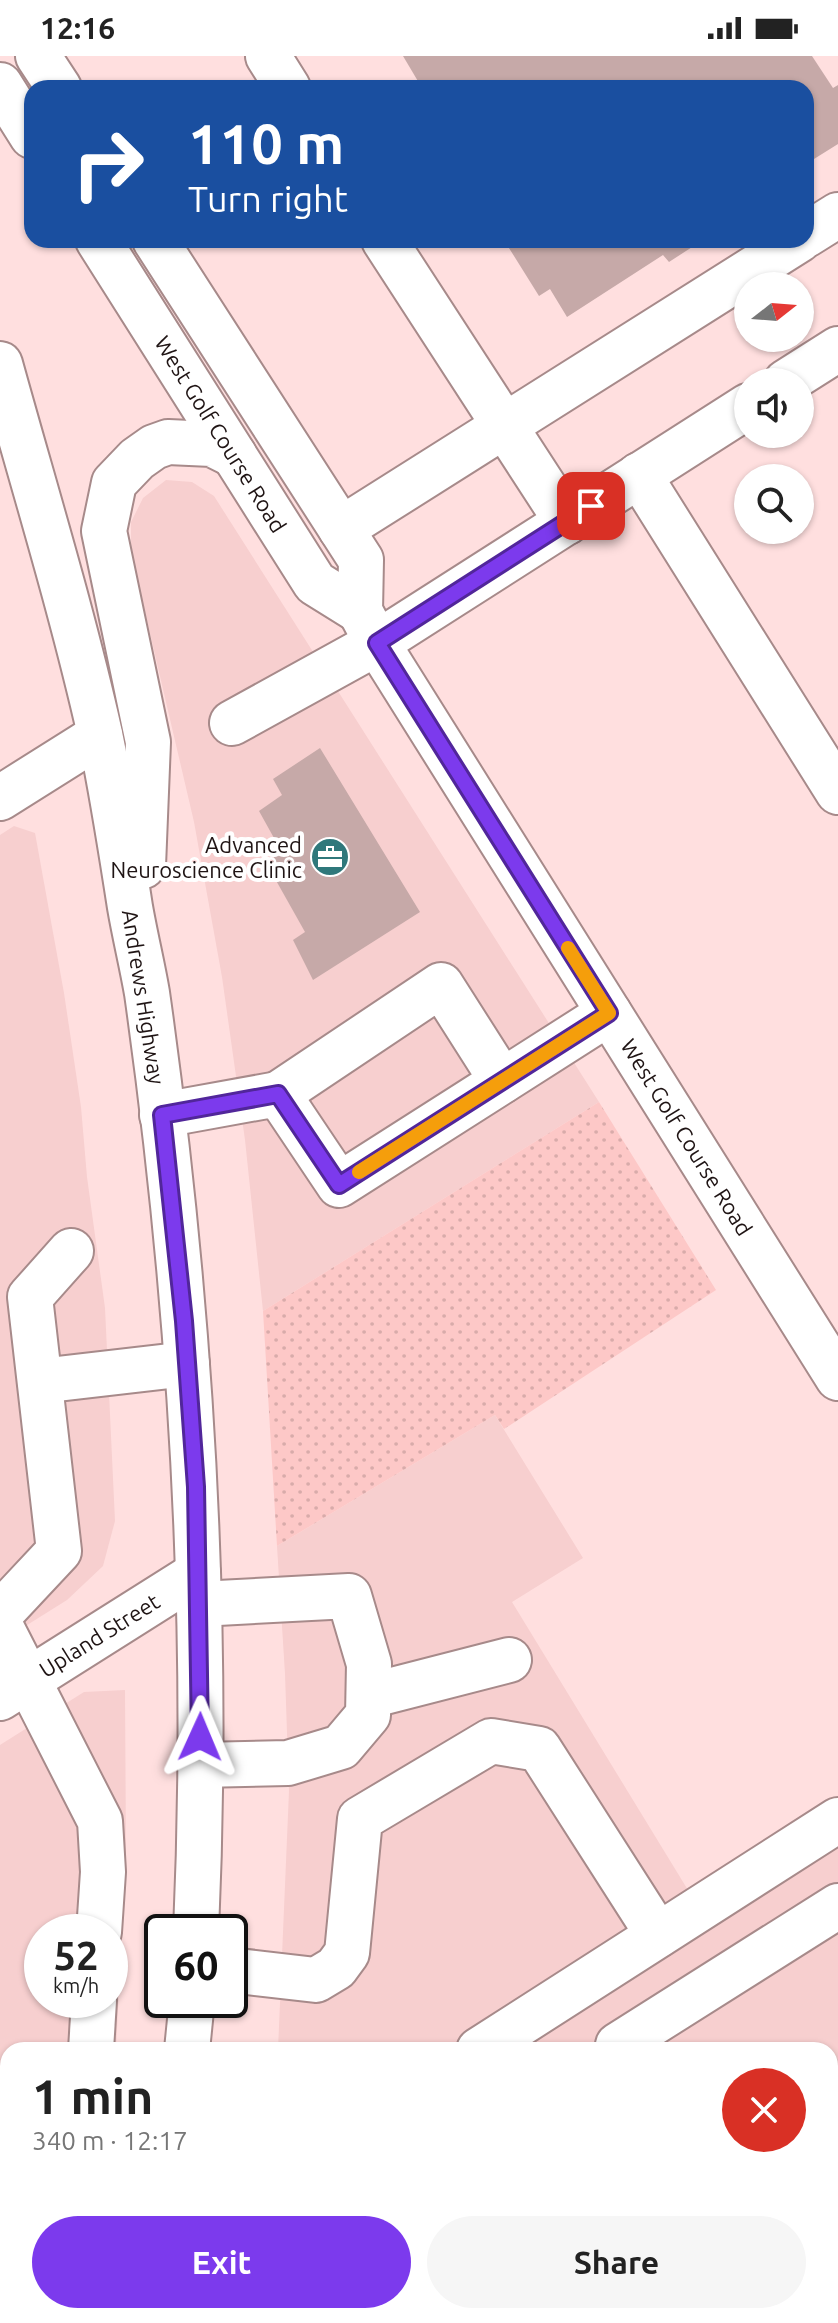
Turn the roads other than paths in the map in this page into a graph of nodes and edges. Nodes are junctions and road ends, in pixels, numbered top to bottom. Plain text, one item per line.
1 (38, 56) edge
2 (54, 80) edge
3 (0, 85) edge
4 (24, 123) edge
5 (838, 215) edge
6 (814, 230) edge
7 (103, 248) edge
8 (160, 248) edge
9 (389, 248) edge
10 (786, 248) edge
11 (838, 349) edge
12 (0, 364) edge
13 (808, 368) edge
14 (734, 415) edge
15 (502, 426) junction
16 (234, 455) junction
17 (639, 475) junction
18 (567, 522) junction
19 (341, 529) junction
20 (368, 627) junction
21 (232, 723) dead end
22 (100, 735) junction
23 (838, 792) edge
24 (0, 798) edge
25 (140, 957) junction
26 (609, 1013) junction
27 (502, 1081) junction
28 (278, 1094) junction
29 (162, 1115) junction
30 (71, 1251) dead end
31 (187, 1364) junction
32 (838, 1378) edge
33 (40, 1381) junction
34 (198, 1588) junction
35 (0, 1614) edge
36 (0, 1625) edge
37 (509, 1660) dead end
38 (14, 1689) edge
39 (369, 1696) junction
40 (200, 1765) junction
41 (838, 1820) edge
42 (838, 1906) edge
43 (100, 1914) edge
44 (196, 1914) edge
45 (658, 1935) junction
46 (248, 1972) edge
47 (93, 2018) edge
48 (190, 2018) edge
49 (91, 2042) edge
50 (188, 2042) edge
51 (500, 2042) edge
52 (626, 2042) edge

1 - 2 main road
3 - 4 main road
5 - 6 main road
7 - 16 main road, West Golf Course Road
8 - 19 main road
9 - 15 main road
10 - 15 main road
11 - 13 main road
12 - 22 main road, Andrews Highway
14 - 17 main road
15 - 18 main road
15 - 19 main road
16 - 20 main road, West Golf Course Road
16 - 25 main road
17 - 18 main road
17 - 23 main road
18 - 20 main road
19 - 20 main road
20 - 21 main road
20 - 26 main road, West Golf Course Road
22 - 24 main road
22 - 25 main road, Andrews Highway
25 - 29 main road, Andrews Highway
26 - 27 main road
26 - 32 main road, West Golf Course Road
27 - 28 main road
27 - 28 main road
28 - 29 main road
29 - 31 main road, Andrews Highway
30 - 33 main road
31 - 33 main road
31 - 34 main road, Andrews Highway
33 - 35 main road
34 - 38 main road, Upland Street
34 - 39 main road
34 - 40 main road, Andrews Highway
36 - 38 main road
37 - 39 main road
38 - 43 main road
39 - 40 main road
40 - 44 main road, Andrews Highway
41 - 45 main road
42 - 52 main road
45 - 46 main road
45 - 51 main road
47 - 49 main road
48 - 50 main road

